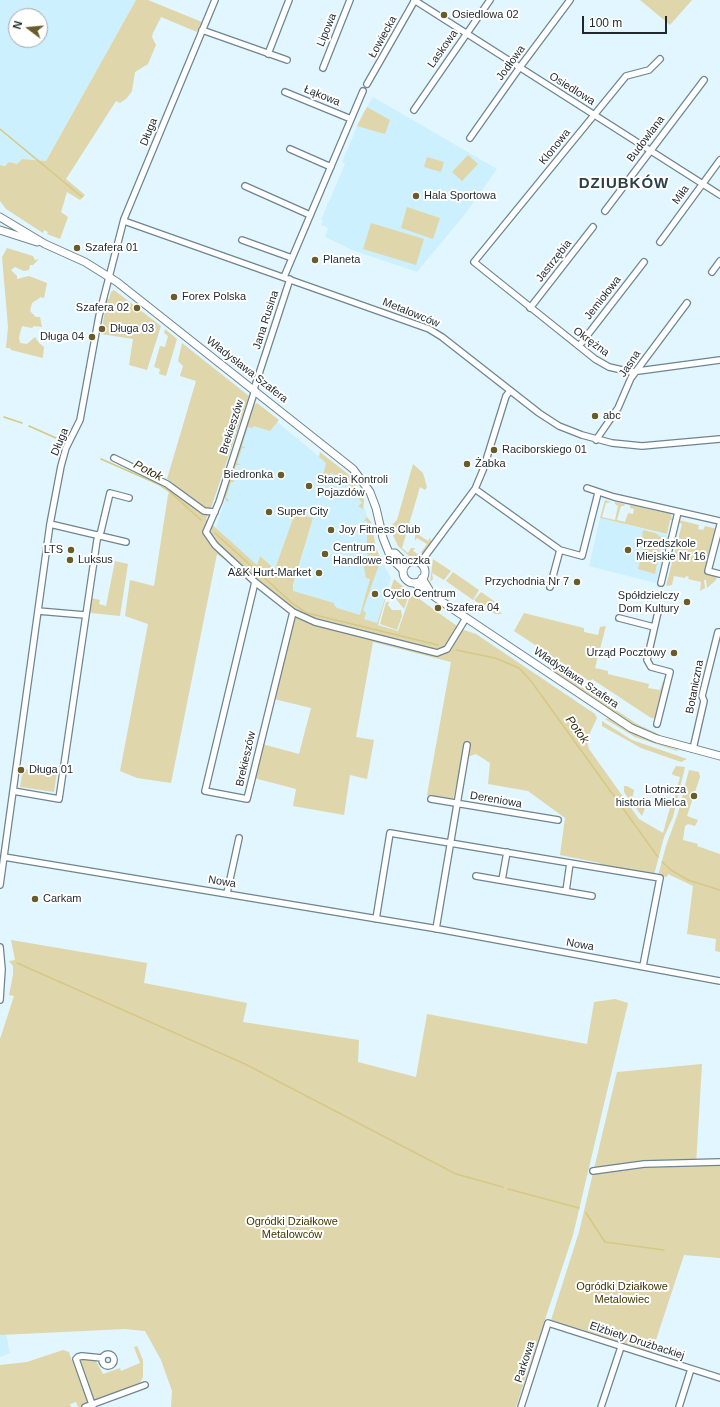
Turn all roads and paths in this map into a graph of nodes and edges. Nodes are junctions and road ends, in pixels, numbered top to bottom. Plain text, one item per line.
1 (215, 0) edge
2 (289, 0) edge
3 (350, 0) edge
4 (415, 0) edge
5 (490, 0) edge
6 (570, 0) edge
7 (202, 30) junction
8 (466, 33) junction
9 (268, 54) junction
10 (660, 58) dead end
11 (287, 60) dead end
12 (520, 67) junction
13 (323, 68) dead end
14 (704, 80) dead end
15 (367, 84) dead end
16 (363, 90) dead end
17 (285, 92) dead end
18 (414, 110) dead end
19 (594, 115) junction
20 (352, 119) junction
21 (470, 138) dead end
22 (290, 149) dead end
23 (649, 150) junction
24 (720, 160) edge
25 (331, 167) junction
26 (702, 183) junction
27 (245, 186) dead end
28 (720, 195) edge
29 (605, 211) dead end
30 (310, 214) junction
31 (0, 217) edge
32 (124, 221) junction
33 (593, 227) dead end
34 (3, 231) edge
35 (242, 240) dead end
36 (660, 242) dead end
37 (45, 244) junction
38 (292, 258) junction
39 (720, 261) edge
40 (474, 262) joint
41 (644, 262) dead end
42 (712, 272) dead end
43 (109, 276) junction
44 (287, 278) junction
45 (687, 303) dead end
46 (530, 308) junction
47 (579, 346) junction
48 (719, 358) edge
49 (636, 372) junction
50 (254, 390) junction
51 (510, 391) junction
52 (720, 439) edge
53 (596, 440) junction
54 (114, 458) dead end
55 (587, 488) dead end
56 (475, 489) junction
57 (598, 493) junction
58 (129, 498) dead end
59 (678, 512) junction
60 (214, 514) junction
61 (720, 521) edge
62 (50, 524) junction
63 (720, 525) edge
64 (99, 534) junction
65 (126, 542) dead end
66 (560, 550) junction
67 (391, 554) junction
68 (409, 562) junction
69 (420, 563) junction
70 (403, 570) junction
71 (720, 574) edge
72 (422, 578) junction
73 (255, 582) junction
74 (414, 582) junction
75 (661, 583) dead end
76 (550, 587) dead end
77 (431, 594) junction
78 (38, 611) junction
79 (293, 612) junction
80 (658, 612) dead end
81 (85, 615) junction
82 (466, 618) junction
83 (618, 618) dead end
84 (654, 627) junction
85 (720, 632) edge
86 (657, 724) dead end
87 (467, 746) dead end
88 (693, 749) junction
89 (720, 756) edge
90 (13, 791) junction
91 (431, 799) dead end
92 (458, 804) junction
93 (558, 820) dead end
94 (239, 838) dead end
95 (451, 843) junction
96 (507, 852) junction
97 (4, 857) junction
98 (570, 863) junction
99 (476, 876) dead end
100 (1, 878) edge
101 (502, 880) junction
102 (0, 885) edge
103 (566, 891) junction
104 (227, 893) junction
105 (592, 896) dead end
106 (376, 919) junction
107 (436, 929) junction
108 (0, 947) edge
109 (643, 966) junction
110 (720, 980) edge
111 (0, 1000) edge
112 (720, 1162) edge
113 (592, 1171) dead end
114 (548, 1323) joint
115 (621, 1346) junction
116 (102, 1358) dead end
117 (691, 1369) junction
118 (720, 1378) edge
119 (145, 1385) dead end
120 (93, 1406) edge
121 (85, 1407) edge
122 (522, 1407) edge
123 (601, 1407) edge
124 (679, 1407) edge

1 - 7 street, Długa
2 - 9 street
3 - 13 street, Lipowa
4 - 8 street, Osiedlowa
4 - 15 street, Łowiecka
5 - 8 street, Laskowa
6 - 12 street, Jodłowa
7 - 9 street
7 - 32 street, Długa
8 - 12 street, Osiedlowa
8 - 18 street, Laskowa
9 - 11 street
10 - 19 street, Klonowa
12 - 19 street, Osiedlowa
12 - 21 street, Jodłowa
14 - 23 street, Budowlana
16 - 20 street
17 - 20 street, Łąkowa
19 - 23 street, Osiedlowa
19 - 40 street, Klonowa
20 - 25 street
22 - 25 street
23 - 26 street, Osiedlowa
23 - 29 street, Budowlana
24 - 26 street, Miła
25 - 30 street
26 - 28 street, Osiedlowa
26 - 36 street, Miła
27 - 30 street
30 - 38 street
31 - 37 street, Władysława Szafera
32 - 43 street, Długa
32 - 44 street, Metalowców
33 - 46 street, Jastrzębia
34 - 37 street, Władysława Szafera
35 - 38 street
37 - 43 street, Władysława Szafera
38 - 44 street
39 - 42 street
40 - 46 street, Okrężna
41 - 47 street, Jemiołowa
43 - 50 street, Władysława Szafera
43 - 62 street, Długa
44 - 50 street, Jana Rusina
44 - 51 street, Metalowców
45 - 49 street, Jasna
46 - 47 street, Okrężna
47 - 49 street, Okrężna
48 - 49 street, Okrężna
49 - 53 street, Jasna
50 - 60 street, Brekieszów
50 - 67 street, Władysława Szafera
51 - 53 street, Metalowców
51 - 56 street
52 - 53 street, Metalowców
54 - 60 street
55 - 57 street
56 - 66 street
56 - 69 street
57 - 59 street
57 - 66 street
58 - 64 street
59 - 61 street
59 - 75 street
60 - 73 street, Brekieszów
62 - 64 street
62 - 78 street, Długa
63 - 71 street
64 - 65 street
64 - 81 street
66 - 76 street
67 - 68 street
67 - 70 street, Władysława Szafera
68 - 69 street
68 - 70 street
69 - 72 street
70 - 74 street
72 - 74 street
72 - 77 street, Władysława Szafera
73 - 79 street
73 - 79 street, Brekieszów
74 - 77 street, Władysława Szafera
77 - 82 street, Władysława Szafera
78 - 81 street
78 - 90 street, Długa
79 - 82 street
80 - 84 street
81 - 90 street
82 - 88 street, Władysława Szafera
83 - 84 street
84 - 86 street
85 - 88 street, Botaniczna
87 - 92 street
88 - 89 street, Władysława Szafera
90 - 97 street, Długa
91 - 92 street, Dereniowa
92 - 93 street, Dereniowa
92 - 95 street
94 - 104 street
95 - 96 street
95 - 106 street
95 - 107 street
96 - 98 street
96 - 101 street
97 - 100 street, Długa
97 - 104 street, Nowa
98 - 103 street
98 - 109 street
99 - 101 street
100 - 102 street, Długa
101 - 103 street
103 - 105 street
104 - 106 street, Nowa
106 - 107 street, Nowa
107 - 109 street, Nowa
108 - 111 street
109 - 110 street, Nowa
112 - 113 street
114 - 115 street, Elżbiety Drużbackiej
114 - 122 street, Parkowa
115 - 117 street, Elżbiety Drużbackiej
115 - 123 street
116 - 120 street
117 - 118 street, Elżbiety Drużbackiej
117 - 124 street
119 - 120 street
120 - 121 street

